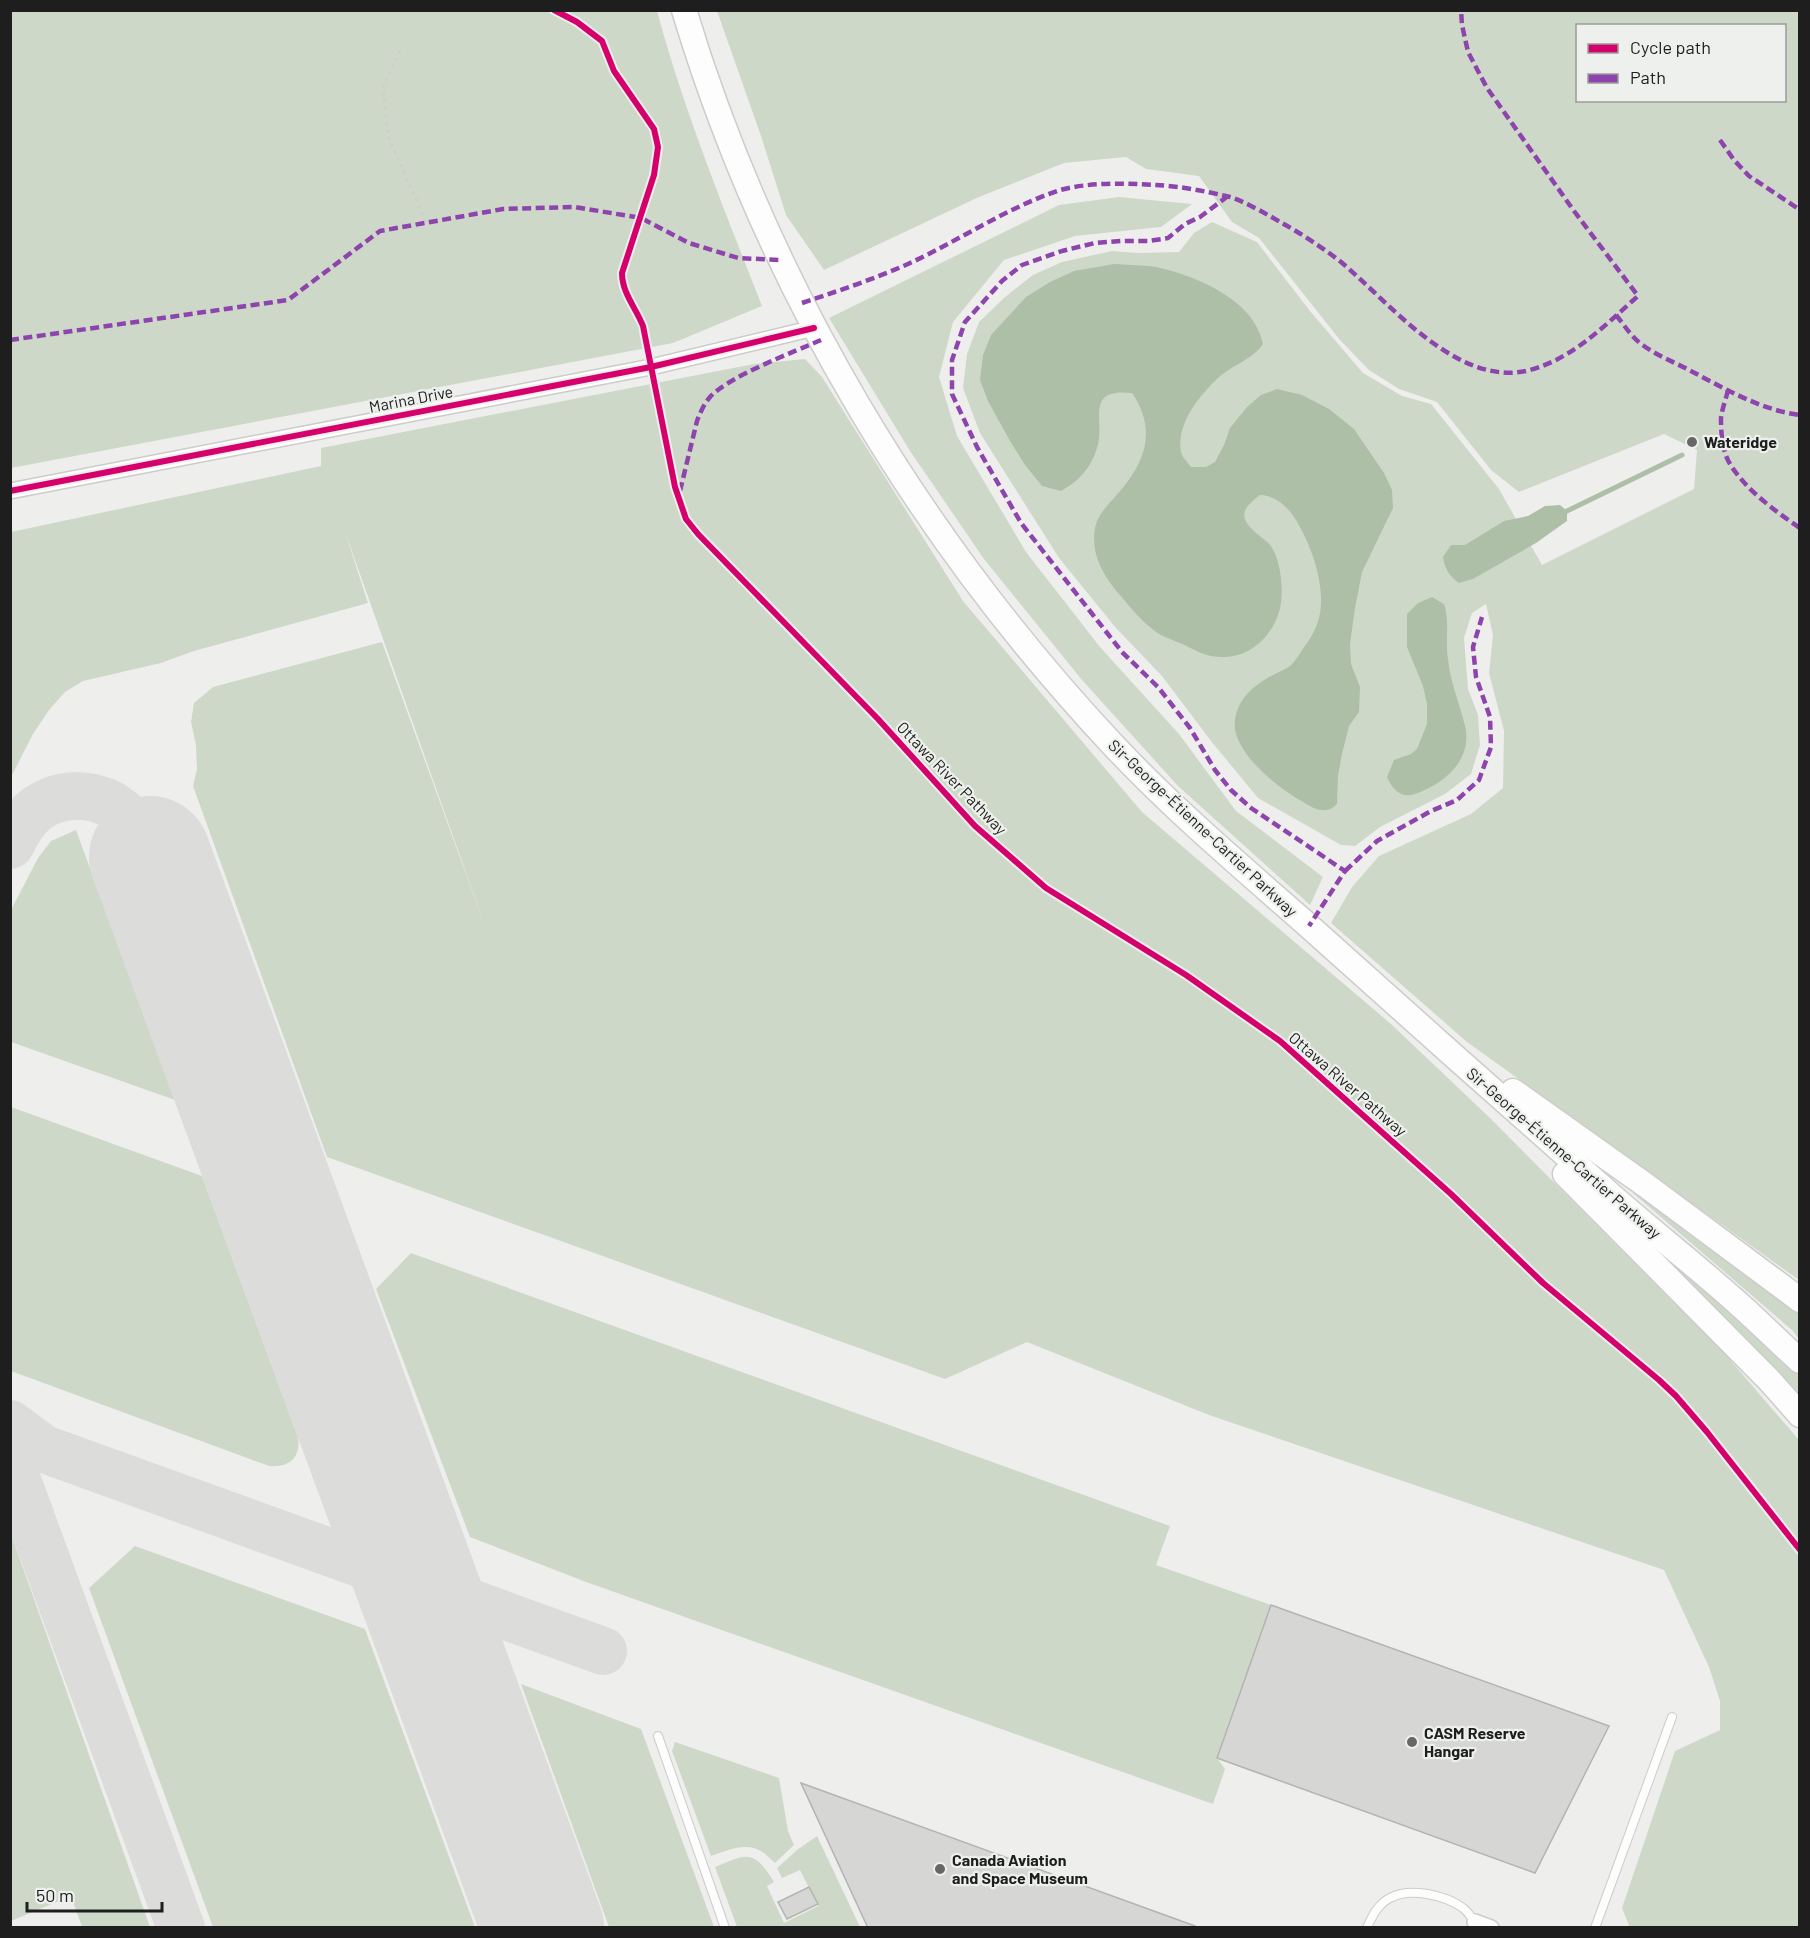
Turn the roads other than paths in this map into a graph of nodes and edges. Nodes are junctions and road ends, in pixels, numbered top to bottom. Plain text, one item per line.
1 (684, 10) edge
2 (814, 328) junction
3 (10, 491) edge
4 (1418, 1024) junction
5 (1800, 1300) edge
6 (1800, 1361) edge
7 (1800, 1415) edge
8 (1672, 1717) dead end
9 (658, 1736) dead end
10 (1475, 1922) joint
11 (725, 1928) edge
12 (1367, 1928) edge
13 (1491, 1928) edge
14 (1595, 1928) edge

1 - 2 main road, Sir-George-Étienne-Cartier Parkway
2 - 3 street, Marina Drive
2 - 4 main road, Sir-George-Étienne-Cartier Parkway
4 - 5 main road
4 - 6 main road, Sir-George-Étienne-Cartier Parkway
4 - 7 main road
8 - 14 lane
9 - 11 lane
10 - 12 lane
10 - 13 street

